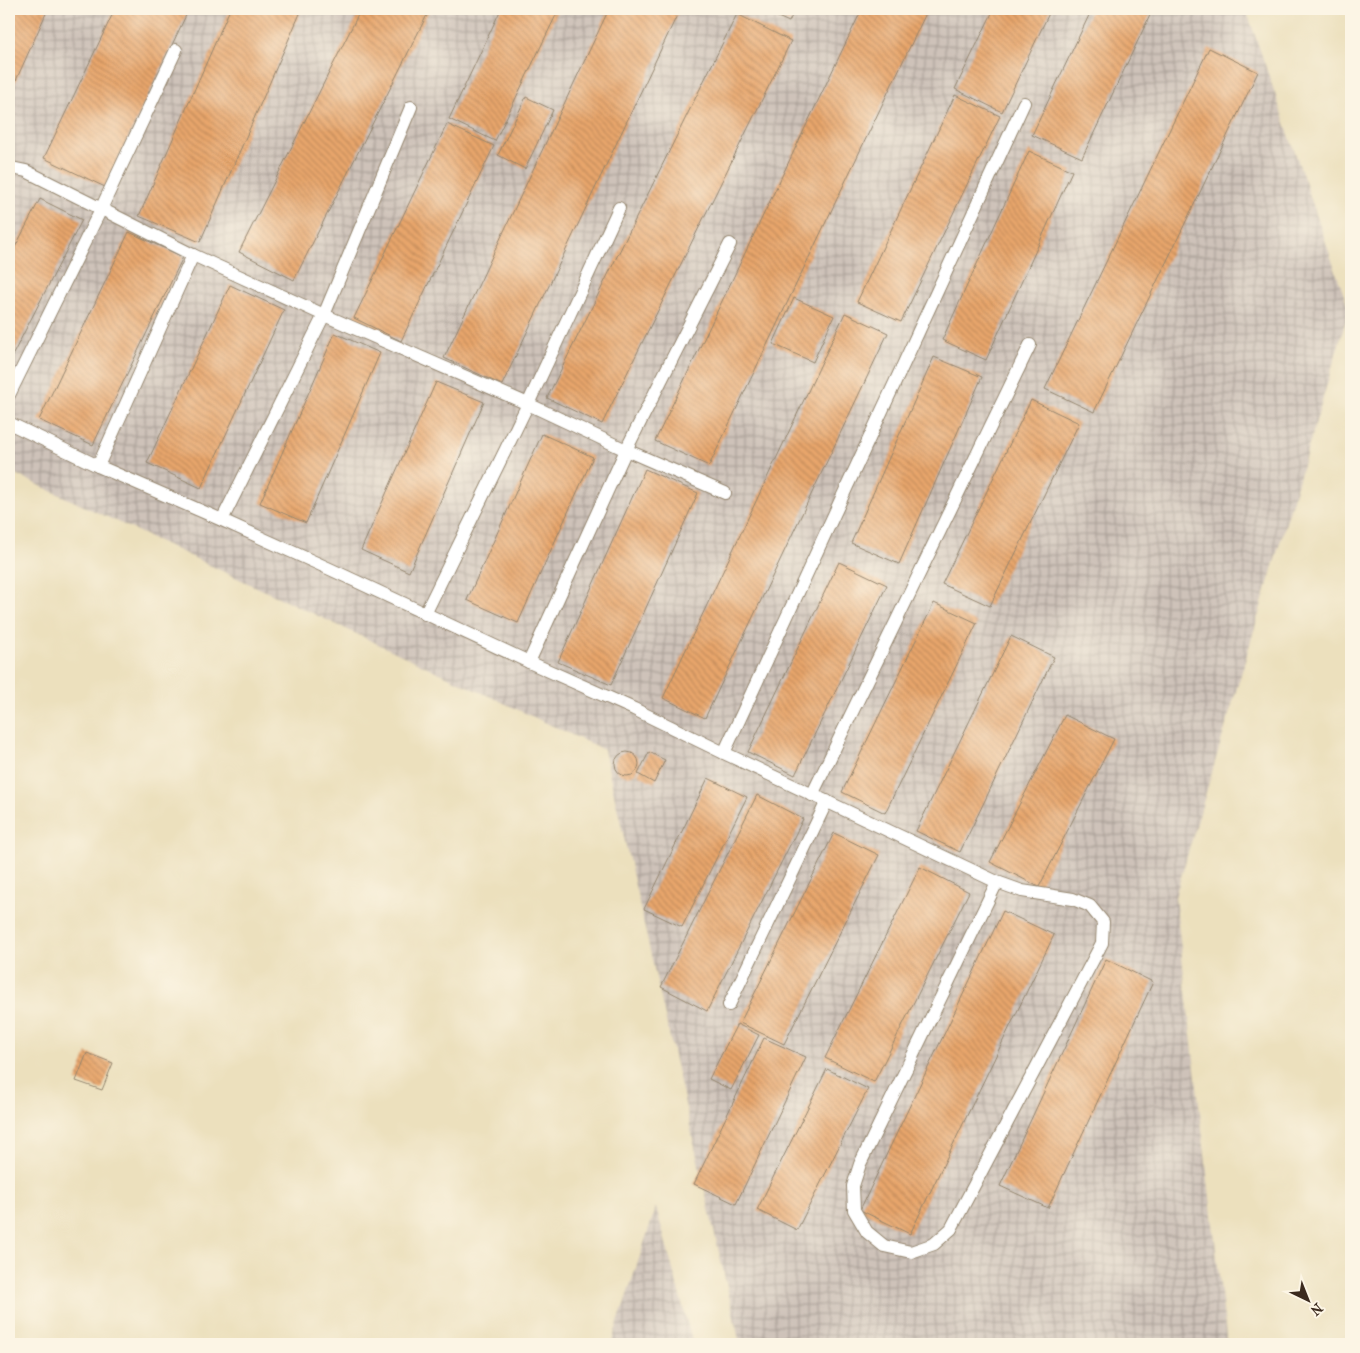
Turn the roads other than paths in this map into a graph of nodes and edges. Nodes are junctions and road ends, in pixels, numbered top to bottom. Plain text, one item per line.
1 (176, 50) dead end
2 (1024, 103) dead end
3 (411, 107) dead end
4 (9, 169) edge
5 (619, 208) dead end
6 (100, 209) junction
7 (730, 244) dead end
8 (193, 255) junction
9 (324, 315) junction
10 (1030, 345) dead end
11 (9, 396) edge
12 (528, 404) junction
13 (9, 423) edge
14 (626, 450) junction
15 (98, 466) junction
16 (726, 493) dead end
17 (222, 520) junction
18 (425, 614) junction
19 (529, 662) junction
20 (724, 753) junction
21 (812, 795) junction
22 (826, 801) junction
23 (997, 882) junction
24 (728, 1005) dead end

1 - 6 lane
2 - 20 lane
3 - 9 lane
4 - 6 lane
5 - 12 lane
6 - 8 lane
6 - 11 lane
7 - 14 lane
8 - 9 lane
8 - 15 lane
9 - 12 lane
9 - 17 lane
10 - 21 lane
12 - 14 lane
12 - 18 lane
13 - 15 lane
14 - 16 lane
14 - 19 lane
15 - 17 lane
17 - 18 lane
18 - 19 lane
19 - 20 lane
20 - 21 lane
21 - 22 lane
22 - 23 lane
22 - 24 lane
23 - 23 lane

